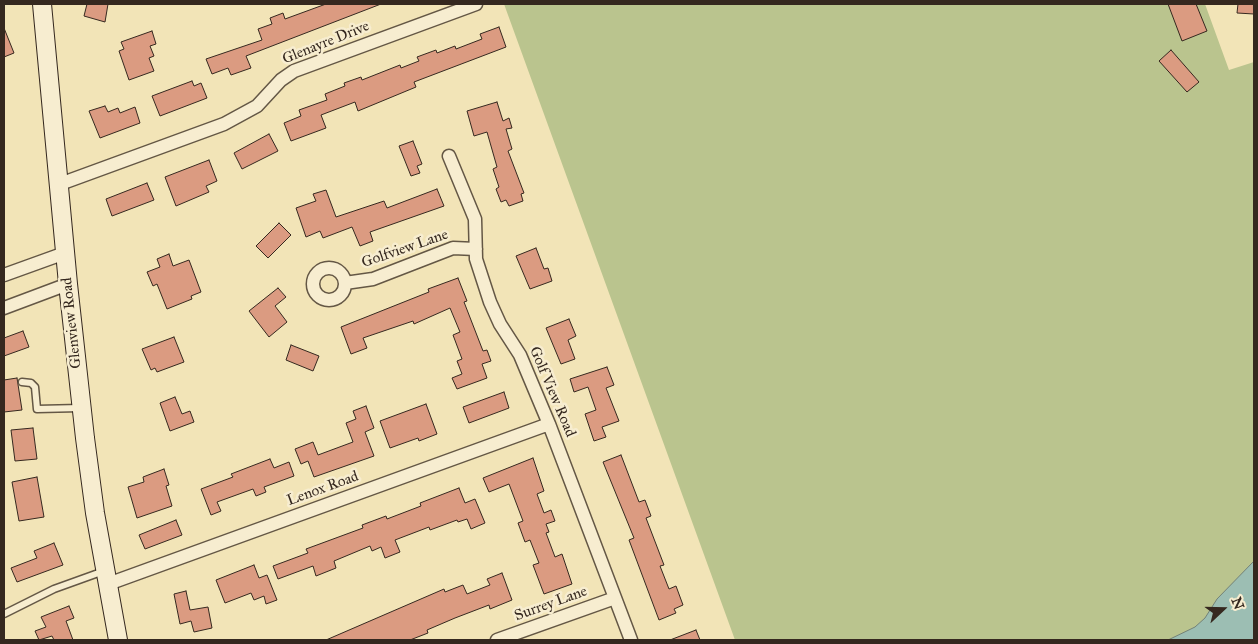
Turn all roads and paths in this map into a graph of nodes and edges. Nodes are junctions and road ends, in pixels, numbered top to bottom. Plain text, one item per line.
1 (42, 4) edge
2 (476, 4) edge
3 (449, 156) dead end
4 (60, 184) junction
5 (476, 249) junction
6 (65, 253) junction
7 (4, 275) edge
8 (345, 283) dead end
9 (68, 284) junction
10 (4, 308) edge
11 (22, 382) dead end
12 (81, 408) junction
13 (549, 424) junction
14 (106, 578) junction
15 (615, 598) junction
16 (4, 614) edge
17 (118, 640) edge
18 (497, 640) edge
19 (631, 640) edge

1 - 4 main road, Glenview Road
2 - 4 street, Glenayre Drive
3 - 5 street, Golf View Road
4 - 6 main road, Glenview Road
5 - 8 street, Golfview Lane
5 - 13 street, Golf View Road
6 - 7 street
6 - 9 main road, Glenview Road
9 - 10 street
9 - 12 main road, Glenview Road
11 - 12 lane
12 - 14 main road, Glenview Road
13 - 14 street, Lenox Road
13 - 15 street, Golf View Road
14 - 16 lane
14 - 17 main road, Glenview Road
15 - 18 street, Surrey Lane
15 - 19 street, Golf View Road

